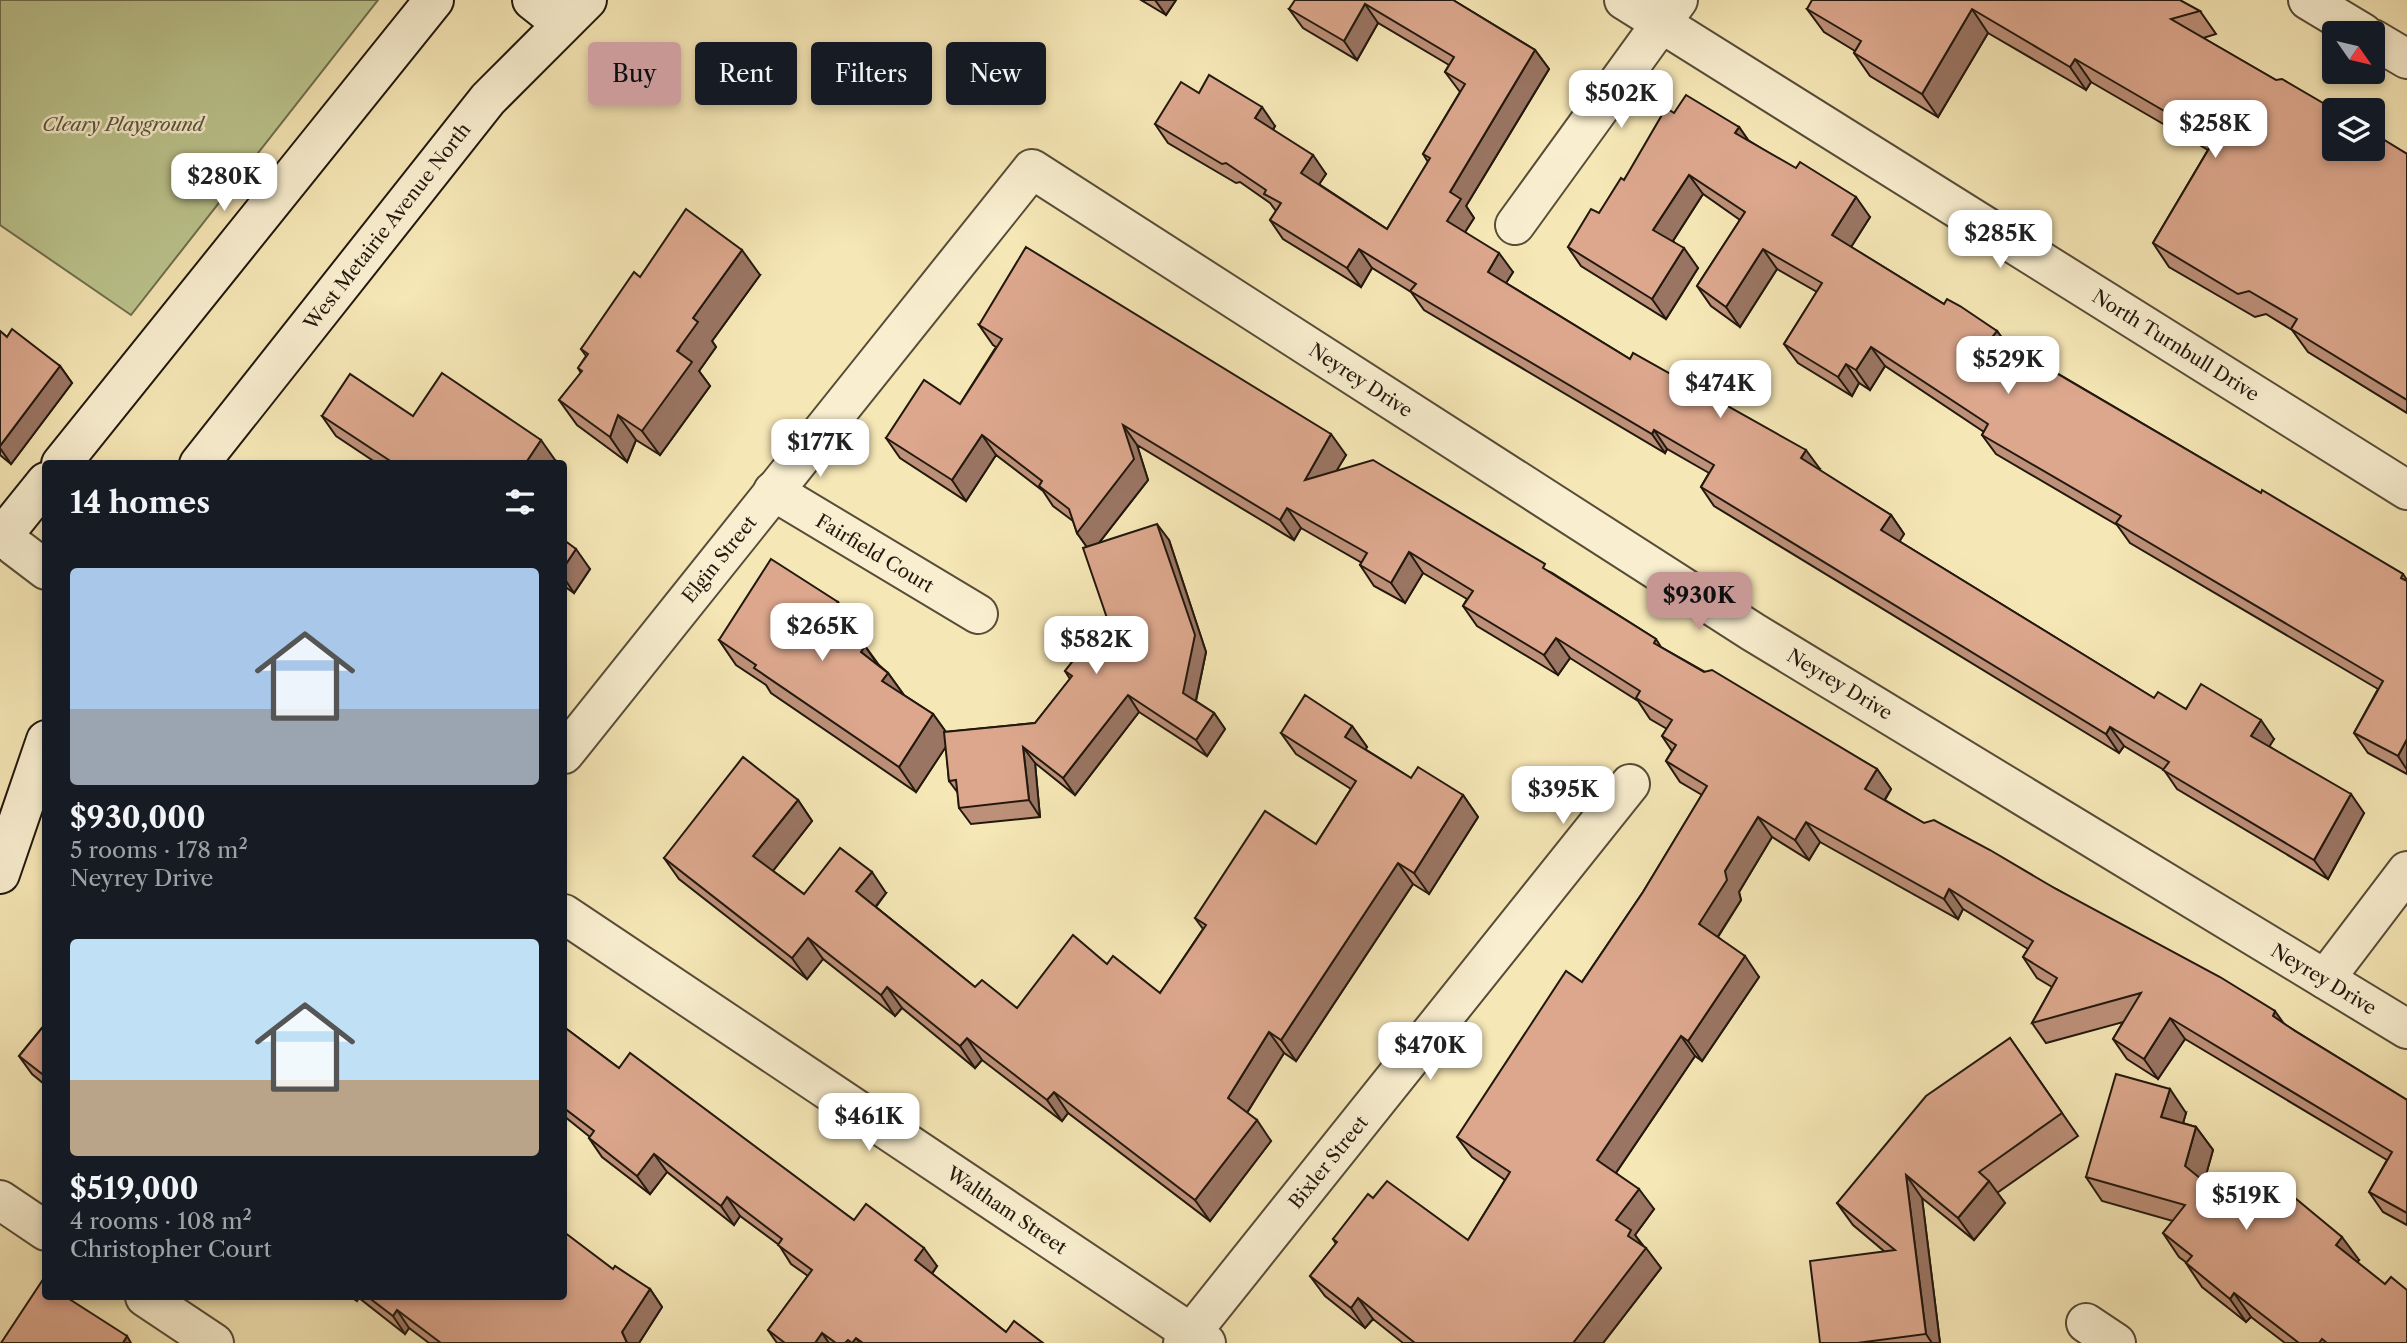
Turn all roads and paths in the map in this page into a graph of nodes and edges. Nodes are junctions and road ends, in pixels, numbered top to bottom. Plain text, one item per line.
1 (434, 0) edge
2 (1624, 0) edge
3 (2308, 0) edge
4 (560, 8) edge
5 (1670, 11) edge
6 (2343, 21) edge
7 (2385, 46) edge
8 (2407, 59) edge
9 (1032, 169) joint
10 (1515, 225) dead end
11 (64, 460) edge
12 (202, 460) edge
13 (42, 487) edge
14 (2407, 490) edge
15 (773, 491) junction
16 (1, 536) edge
17 (42, 567) edge
18 (978, 614) dead end
19 (567, 750) edge
20 (42, 752) edge
21 (1630, 784) dead end
22 (2407, 871) edge
23 (0, 874) edge
24 (567, 916) edge
25 (2325, 979) junction
26 (2407, 1029) edge
27 (0, 1200) edge
28 (42, 1228) edge
29 (150, 1300) edge
30 (1194, 1340) edge
31 (214, 1343) edge

1 - 11 street
2 - 5 street, North Turnbull Drive
3 - 6 street
4 - 12 street, West Metairie Avenue North
5 - 10 street
5 - 14 street, North Turnbull Drive
7 - 8 street
9 - 15 street, Elgin Street
9 - 25 street, Neyrey Drive
13 - 16 street
15 - 18 street, Fairfield Court
15 - 19 street, Elgin Street
16 - 17 street
20 - 23 street
21 - 30 street, Bixler Street
22 - 25 street
24 - 30 street, Waltham Street
25 - 26 street, Neyrey Drive
27 - 28 street
29 - 31 street

